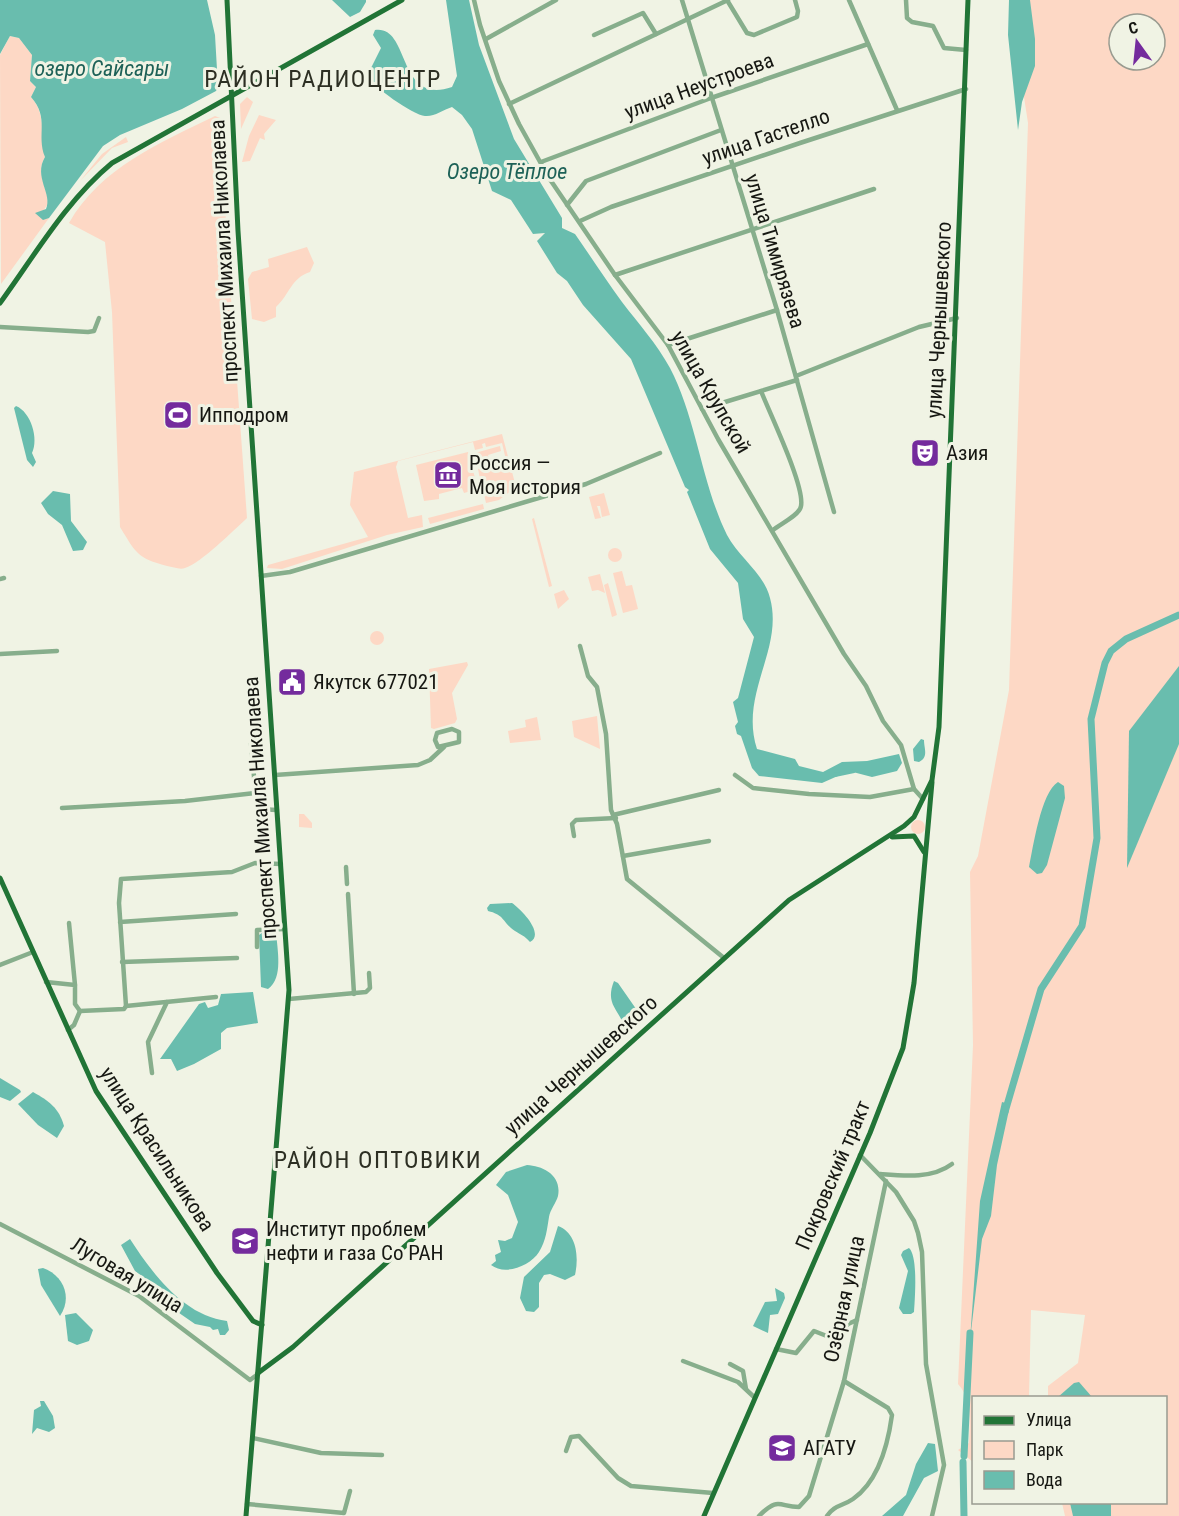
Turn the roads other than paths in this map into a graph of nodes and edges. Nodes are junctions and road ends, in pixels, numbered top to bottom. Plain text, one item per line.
1 (227, 0) edge
2 (402, 0) edge
3 (474, 0) edge
4 (556, 0) edge
5 (682, 0) edge
6 (728, 0) edge
7 (795, 0) edge
8 (849, 0) edge
9 (906, 0) edge
10 (968, 0) edge
11 (688, 20) junction
12 (656, 34) junction
13 (594, 35) dead end
14 (486, 39) junction
15 (868, 44) junction
16 (966, 50) junction
17 (966, 89) junction
18 (231, 97) junction
19 (711, 98) junction
20 (509, 104) junction
21 (897, 110) junction
22 (721, 130) junction
23 (542, 162) junction
24 (732, 167) junction
25 (874, 189) dead end
26 (567, 205) junction
27 (580, 221) junction
28 (753, 230) junction
29 (615, 275) junction
30 (0, 303) edge
31 (777, 310) junction
32 (99, 318) dead end
33 (957, 318) junction
34 (0, 327) edge
35 (668, 345) junction
36 (796, 378) junction
37 (761, 391) junction
38 (702, 409) junction
39 (660, 453) dead end
40 (834, 512) dead end
41 (773, 530) junction
42 (261, 576) junction
43 (580, 646) dead end
44 (57, 651) dead end
45 (0, 654) edge
46 (251, 744) dead end
47 (435, 744) junction
48 (444, 747) junction
49 (433, 758) junction
50 (275, 775) junction
51 (735, 776) dead end
52 (932, 780) junction
53 (914, 789) junction
54 (719, 790) dead end
55 (255, 793) junction
56 (923, 799) junction
57 (62, 808) dead end
58 (277, 810) junction
59 (615, 817) junction
60 (912, 819) junction
61 (928, 828) junction
62 (574, 836) dead end
63 (915, 836) junction
64 (891, 837) junction
65 (709, 841) dead end
66 (924, 852) junction
67 (623, 856) junction
68 (281, 864) junction
69 (346, 867) dead end
70 (0, 878) edge
71 (347, 884) dead end
72 (348, 894) dead end
73 (236, 914) dead end
74 (120, 922) junction
75 (69, 923) dead end
76 (285, 929) junction
77 (258, 947) dead end
78 (33, 952) junction
79 (237, 958) dead end
80 (724, 958) junction
81 (122, 962) junction
82 (0, 965) edge
83 (369, 973) dead end
84 (46, 982) junction
85 (75, 985) junction
86 (354, 994) junction
87 (216, 997) dead end
88 (289, 999) junction
89 (167, 1002) junction
90 (126, 1006) junction
91 (80, 1011) junction
92 (68, 1030) junction
93 (152, 1073) dead end
94 (860, 1155) junction
95 (952, 1164) dead end
96 (880, 1174) junction
97 (886, 1181) junction
98 (0, 1224) edge
99 (856, 1320) junction
100 (262, 1324) junction
101 (776, 1349) junction
102 (683, 1361) dead end
103 (730, 1364) dead end
104 (258, 1373) junction
105 (844, 1381) junction
106 (746, 1389) junction
107 (754, 1397) junction
108 (253, 1438) junction
109 (566, 1451) dead end
110 (382, 1455) dead end
111 (350, 1491) dead end
112 (713, 1493) junction
113 (247, 1504) junction
114 (246, 1516) edge
115 (704, 1516) edge
116 (759, 1516) edge
117 (826, 1516) edge
118 (932, 1516) edge

1 - 18 main road, проспект Михаила Николаева
2 - 18 main road
3 - 14 street, улица Крупской
4 - 14 street
5 - 11 street, улица Тимирязева
6 - 7 street
6 - 11 street
8 - 15 street
9 - 16 street
10 - 16 main road, улица Чернышевского
11 - 12 street
11 - 19 street, улица Тимирязева
12 - 13 street
12 - 20 street
14 - 20 street, улица Крупской
15 - 19 street, улица Неустроева
15 - 21 street
16 - 17 main road, улица Чернышевского
17 - 21 street, улица Гастелло
17 - 33 main road, улица Чернышевского
18 - 30 main road
18 - 42 main road, проспект Михаила Николаева
19 - 22 street, улица Тимирязева
19 - 23 street, улица Неустроева
20 - 23 street, улица Крупской
21 - 24 street, улица Гастелло
22 - 24 street, улица Тимирязева
22 - 26 street
23 - 26 street, улица Крупской
24 - 27 street, улица Гастелло
24 - 28 street, улица Тимирязева
25 - 28 street
26 - 27 street, улица Крупской
27 - 29 street, улица Крупской
28 - 29 street
28 - 31 street, улица Тимирязева
29 - 35 street, улица Крупской
31 - 35 street
31 - 36 street, улица Тимирязева
32 - 34 street
33 - 36 street
33 - 52 main road, улица Чернышевского
35 - 38 street, улица Крупской
36 - 37 street
36 - 40 street, улица Тимирязева
37 - 38 street
37 - 41 street
38 - 41 street, улица Крупской
39 - 42 street
41 - 53 street, улица Крупской
42 - 50 main road, проспект Михаила Николаева
43 - 59 street
44 - 45 street
46 - 55 street
47 - 48 street
47 - 48 street
47 - 49 street
48 - 49 street
49 - 50 street
50 - 58 main road, проспект Михаила Николаева
51 - 53 street
52 - 56 main road, улица Чернышевского
52 - 61 main road, Покровский тракт
53 - 56 street, улица Крупской
54 - 59 street
55 - 57 street
55 - 58 street
56 - 60 main road, улица Чернышевского
58 - 68 main road, проспект Михаила Николаева
59 - 62 street
59 - 67 street
60 - 61 main road
60 - 63 main road
60 - 64 main road, улица Чернышевского
61 - 63 main road
61 - 66 main road, Покровский тракт
63 - 64 main road
63 - 66 main road
64 - 80 main road, улица Чернышевского
65 - 67 street
66 - 94 main road, Покровский тракт
67 - 80 street
68 - 74 street
68 - 76 main road, проспект Михаила Николаева
69 - 71 street
70 - 78 main road, улица Красильникова
72 - 86 street
73 - 74 street
74 - 81 street
75 - 85 street
76 - 77 street
76 - 88 main road, проспект Михаила Николаева
78 - 82 street
78 - 84 main road, улица Красильникова
79 - 81 street
80 - 104 main road, улица Чернышевского
81 - 90 street
83 - 86 street
84 - 85 street
84 - 92 main road, улица Красильникова
85 - 91 street
86 - 88 street
87 - 89 street
88 - 100 main road, проспект Михаила Николаева
89 - 90 street
89 - 93 street
90 - 91 street
91 - 92 street
92 - 100 main road, улица Красильникова
94 - 96 street
94 - 101 main road, Покровский тракт
95 - 96 street
96 - 97 street
97 - 99 street, Озёрная улица
97 - 118 street
98 - 104 street, Луговая улица
99 - 101 street
99 - 105 street, Озёрная улица
100 - 104 main road, проспект Михаила Николаева
101 - 107 main road, Покровский тракт
102 - 106 street
103 - 106 street
104 - 108 main road, проспект Михаила Николаева
105 - 116 street
105 - 117 street, Озёрная улица
106 - 107 street
107 - 112 main road, Покровский тракт
108 - 110 street
108 - 113 main road, проспект Михаила Николаева
109 - 112 street
111 - 113 street
112 - 115 main road, Покровский тракт
113 - 114 main road, проспект Михаила Николаева

